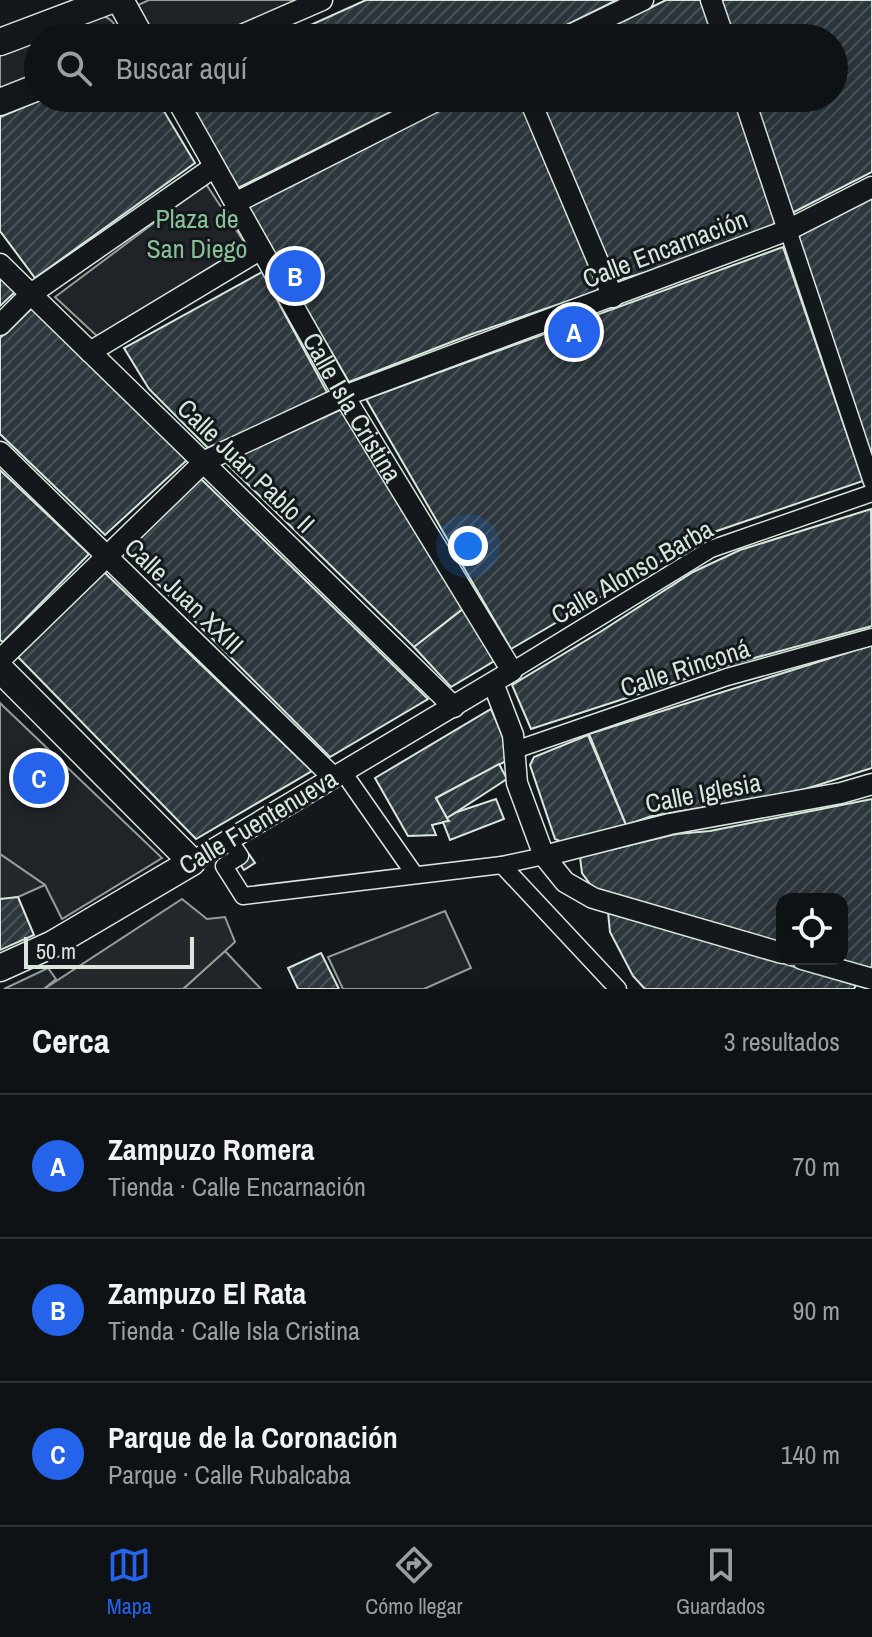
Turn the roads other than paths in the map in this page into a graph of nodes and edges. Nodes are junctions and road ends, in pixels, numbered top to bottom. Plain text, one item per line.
1 (111, 0) edge
2 (120, 0) edge
3 (322, 0) edge
4 (643, 0) edge
5 (711, 0) edge
6 (48, 24) edge
7 (133, 24) edge
8 (267, 24) edge
9 (593, 24) edge
10 (719, 24) edge
11 (24, 33) edge
12 (0, 42) edge
13 (24, 93) edge
14 (0, 102) edge
15 (184, 112) edge
16 (414, 112) edge
17 (535, 112) edge
18 (749, 112) edge
19 (214, 167) junction
20 (872, 187) edge
21 (235, 203) junction
22 (788, 230) junction
23 (261, 249) junction
24 (0, 264) edge
25 (31, 294) junction
26 (613, 297) junction
27 (0, 325) edge
28 (90, 352) junction
29 (344, 396) junction
30 (0, 452) edge
31 (205, 461) junction
32 (872, 482) edge
33 (872, 493) edge
34 (106, 557) junction
35 (872, 637) edge
36 (0, 660) edge
37 (0, 669) edge
38 (512, 671) junction
39 (493, 683) junction
40 (454, 707) junction
41 (515, 750) junction
42 (338, 774) junction
43 (872, 784) edge
44 (229, 840) junction
45 (544, 856) junction
46 (192, 862) junction
47 (502, 865) junction
48 (415, 875) junction
49 (776, 951) edge
50 (819, 965) edge
51 (0, 968) edge
52 (868, 982) edge
53 (618, 989) edge

1 - 6 street
2 - 7 street
3 - 8 street
4 - 9 street
5 - 10 street
11 - 12 street
13 - 14 street
15 - 19 street, Calle Isla Cristina
16 - 21 street
17 - 26 street
18 - 22 street
19 - 21 street, Calle Isla Cristina
19 - 25 street
20 - 22 street, Calle Encarnación
21 - 23 street, Calle Isla Cristina
22 - 26 street, Calle Encarnación
22 - 32 street
23 - 28 street
23 - 29 street, Calle Isla Cristina
24 - 25 street, Calle Juan Pablo II
25 - 27 street
25 - 28 street, Calle Juan Pablo II
26 - 29 street, Calle Encarnación
28 - 31 street, Calle Juan Pablo II
29 - 31 street, Calle Encarnación
29 - 38 street, Calle Isla Cristina
30 - 34 street, Calle Juan XXIII
31 - 34 street, Calle Encarnación
31 - 40 street, Calle Juan Pablo II
33 - 38 street, Calle Alonso Barba
34 - 36 street, Calle Encarnación
34 - 42 street, Calle Juan XXIII
35 - 41 street, Calle Rinconá
37 - 46 street
38 - 39 street, Calle Fuentenueva
39 - 40 street, Calle Fuentenueva
39 - 41 street
40 - 42 street, Calle Fuentenueva
41 - 45 street
42 - 44 street, Calle Fuentenueva
42 - 48 street
43 - 45 street, Calle Iglesia
44 - 46 street, Calle Fuentenueva
44 - 48 street
45 - 47 street
45 - 49 street
46 - 51 street, Calle Fuentenueva
47 - 48 street
47 - 53 street
50 - 52 street

